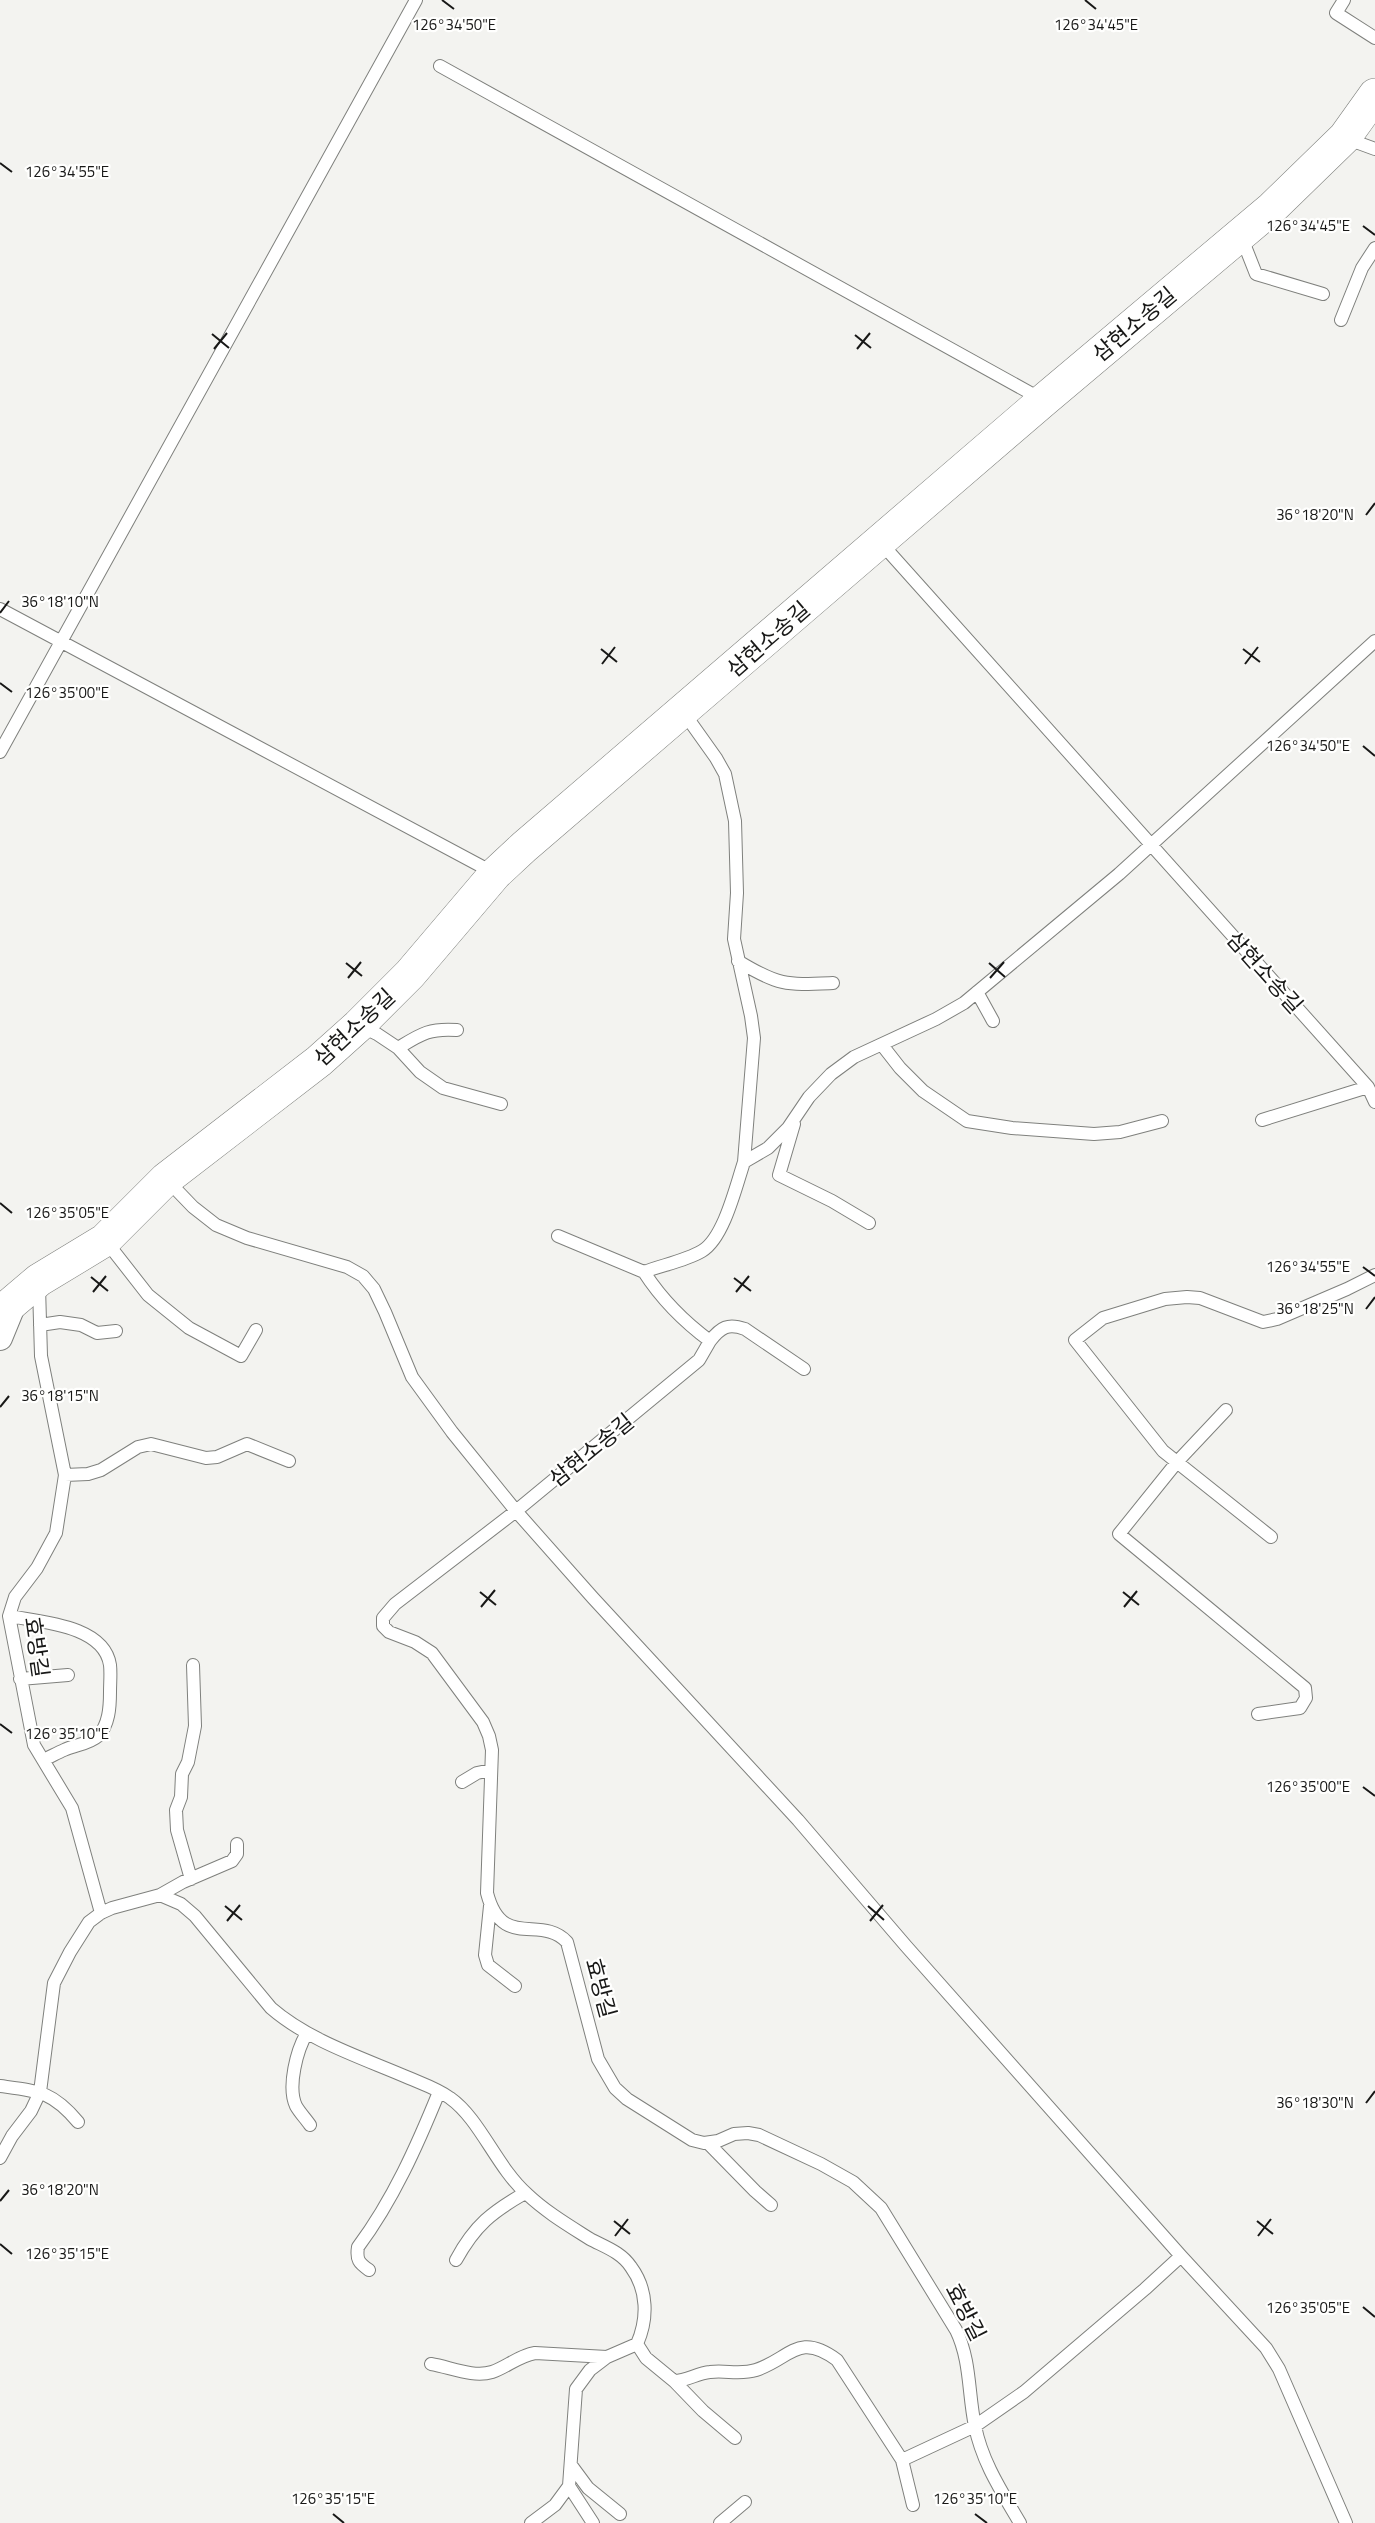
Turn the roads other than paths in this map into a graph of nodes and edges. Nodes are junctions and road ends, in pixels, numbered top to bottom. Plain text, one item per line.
1 (416, 0) edge
2 (1344, 0) edge
3 (1375, 39) edge
4 (440, 66) dead end
5 (1375, 95) edge
6 (1345, 137) junction
7 (1375, 149) edge
8 (1240, 235) junction
9 (1375, 248) edge
10 (1323, 294) dead end
11 (1341, 320) dead end
12 (1044, 400) junction
13 (881, 542) junction
14 (0, 609) edge
15 (1375, 641) edge
16 (61, 643) junction
17 (683, 712) junction
18 (0, 752) edge
19 (1151, 845) junction
20 (495, 874) junction
21 (738, 961) junction
22 (833, 983) dead end
23 (977, 992) junction
24 (993, 1021) dead end
25 (358, 1026) junction
26 (457, 1030) dead end
27 (882, 1045) junction
28 (398, 1048) junction
29 (1368, 1087) junction
30 (1375, 1102) edge
31 (501, 1104) dead end
32 (796, 1117) junction
33 (1262, 1120) dead end
34 (1162, 1121) dead end
35 (744, 1162) junction
36 (166, 1179) junction
37 (869, 1223) dead end
38 (558, 1236) dead end
39 (105, 1240) junction
40 (644, 1272) junction
41 (1375, 1275) edge
42 (18, 1297) edge
43 (40, 1325) junction
44 (256, 1330) dead end
45 (116, 1331) dead end
46 (0, 1338) edge
47 (710, 1341) junction
48 (804, 1369) dead end
49 (1226, 1410) dead end
50 (289, 1461) dead end
51 (1177, 1462) junction
52 (65, 1475) junction
53 (516, 1511) junction
54 (1271, 1537) dead end
55 (9, 1616) junction
56 (193, 1665) dead end
57 (68, 1675) dead end
58 (20, 1679) junction
59 (1258, 1714) dead end
60 (43, 1760) junction
61 (491, 1770) junction
62 (462, 1782) dead end
63 (237, 1844) dead end
64 (191, 1879) junction
65 (160, 1895) junction
66 (490, 1906) junction
67 (101, 1913) junction
68 (514, 1986) dead end
69 (307, 2033) junction
70 (0, 2086) edge
71 (40, 2092) junction
72 (439, 2092) junction
73 (78, 2122) dead end
74 (310, 2125) dead end
75 (708, 2143) junction
76 (0, 2157) edge
77 (525, 2193) junction
78 (771, 2205) dead end
79 (1181, 2256) junction
80 (456, 2260) dead end
81 (369, 2270) dead end
82 (637, 2344) junction
83 (607, 2357) junction
84 (431, 2364) dead end
85 (674, 2381) junction
86 (975, 2426) junction
87 (735, 2438) dead end
88 (902, 2460) junction
89 (571, 2465) junction
90 (569, 2486) junction
91 (744, 2502) dead end
92 (913, 2505) dead end
93 (620, 2514) dead end
94 (531, 2523) edge
95 (593, 2523) edge
96 (720, 2523) edge
97 (1020, 2523) edge
98 (1346, 2523) edge

1 - 16 lane
2 - 3 lane
4 - 12 lane
5 - 6 street, 삼현소송길
6 - 7 lane
6 - 8 street, 삼현소송길
8 - 10 lane
8 - 12 street, 삼현소송길
9 - 11 lane
12 - 13 street, 삼현소송길
13 - 17 street, 삼현소송길
13 - 19 lane, 삼현소송길
14 - 16 lane
15 - 19 lane
16 - 18 lane
16 - 20 lane
17 - 20 street, 삼현소송길
17 - 21 lane
19 - 23 lane
19 - 29 lane, 삼현소송길
20 - 25 street, 삼현소송길
21 - 22 lane
21 - 35 lane
23 - 24 lane
23 - 27 lane
25 - 28 lane
25 - 36 street, 삼현소송길
26 - 28 lane
27 - 32 lane
27 - 34 lane
28 - 31 lane
29 - 30 lane, 삼현소송길
29 - 33 lane
32 - 35 lane
32 - 37 lane
35 - 40 lane
36 - 39 street, 삼현소송길
36 - 53 lane
38 - 40 lane
39 - 42 street, 삼현소송길
39 - 44 lane
40 - 47 lane
41 - 51 lane
42 - 43 lane, 효방길
42 - 46 street
43 - 45 lane
43 - 52 lane, 효방길
47 - 48 lane
47 - 53 lane, 삼현소송길
49 - 51 lane
50 - 52 lane
51 - 54 lane
51 - 59 lane
52 - 55 lane, 효방길
53 - 61 lane
53 - 79 lane
55 - 58 lane, 효방길
55 - 60 lane
56 - 64 lane
57 - 58 lane
58 - 60 lane, 효방길
60 - 67 lane, 효방길
61 - 62 lane
61 - 66 lane
63 - 64 lane
64 - 65 lane
65 - 67 lane
65 - 69 lane
66 - 68 lane
66 - 75 lane, 효방길
67 - 71 lane
69 - 72 lane
69 - 74 lane
70 - 71 lane
71 - 73 lane
71 - 76 lane
72 - 77 lane
72 - 81 lane
75 - 78 lane
75 - 86 lane, 효방길
77 - 80 lane
77 - 82 lane
79 - 86 lane
79 - 98 lane
82 - 83 lane
82 - 85 lane
83 - 84 lane
83 - 89 lane
85 - 87 lane
85 - 88 lane
86 - 88 lane
86 - 97 lane, 효방길
88 - 92 lane
89 - 90 lane
89 - 93 lane
90 - 94 lane
90 - 95 lane
91 - 96 lane

